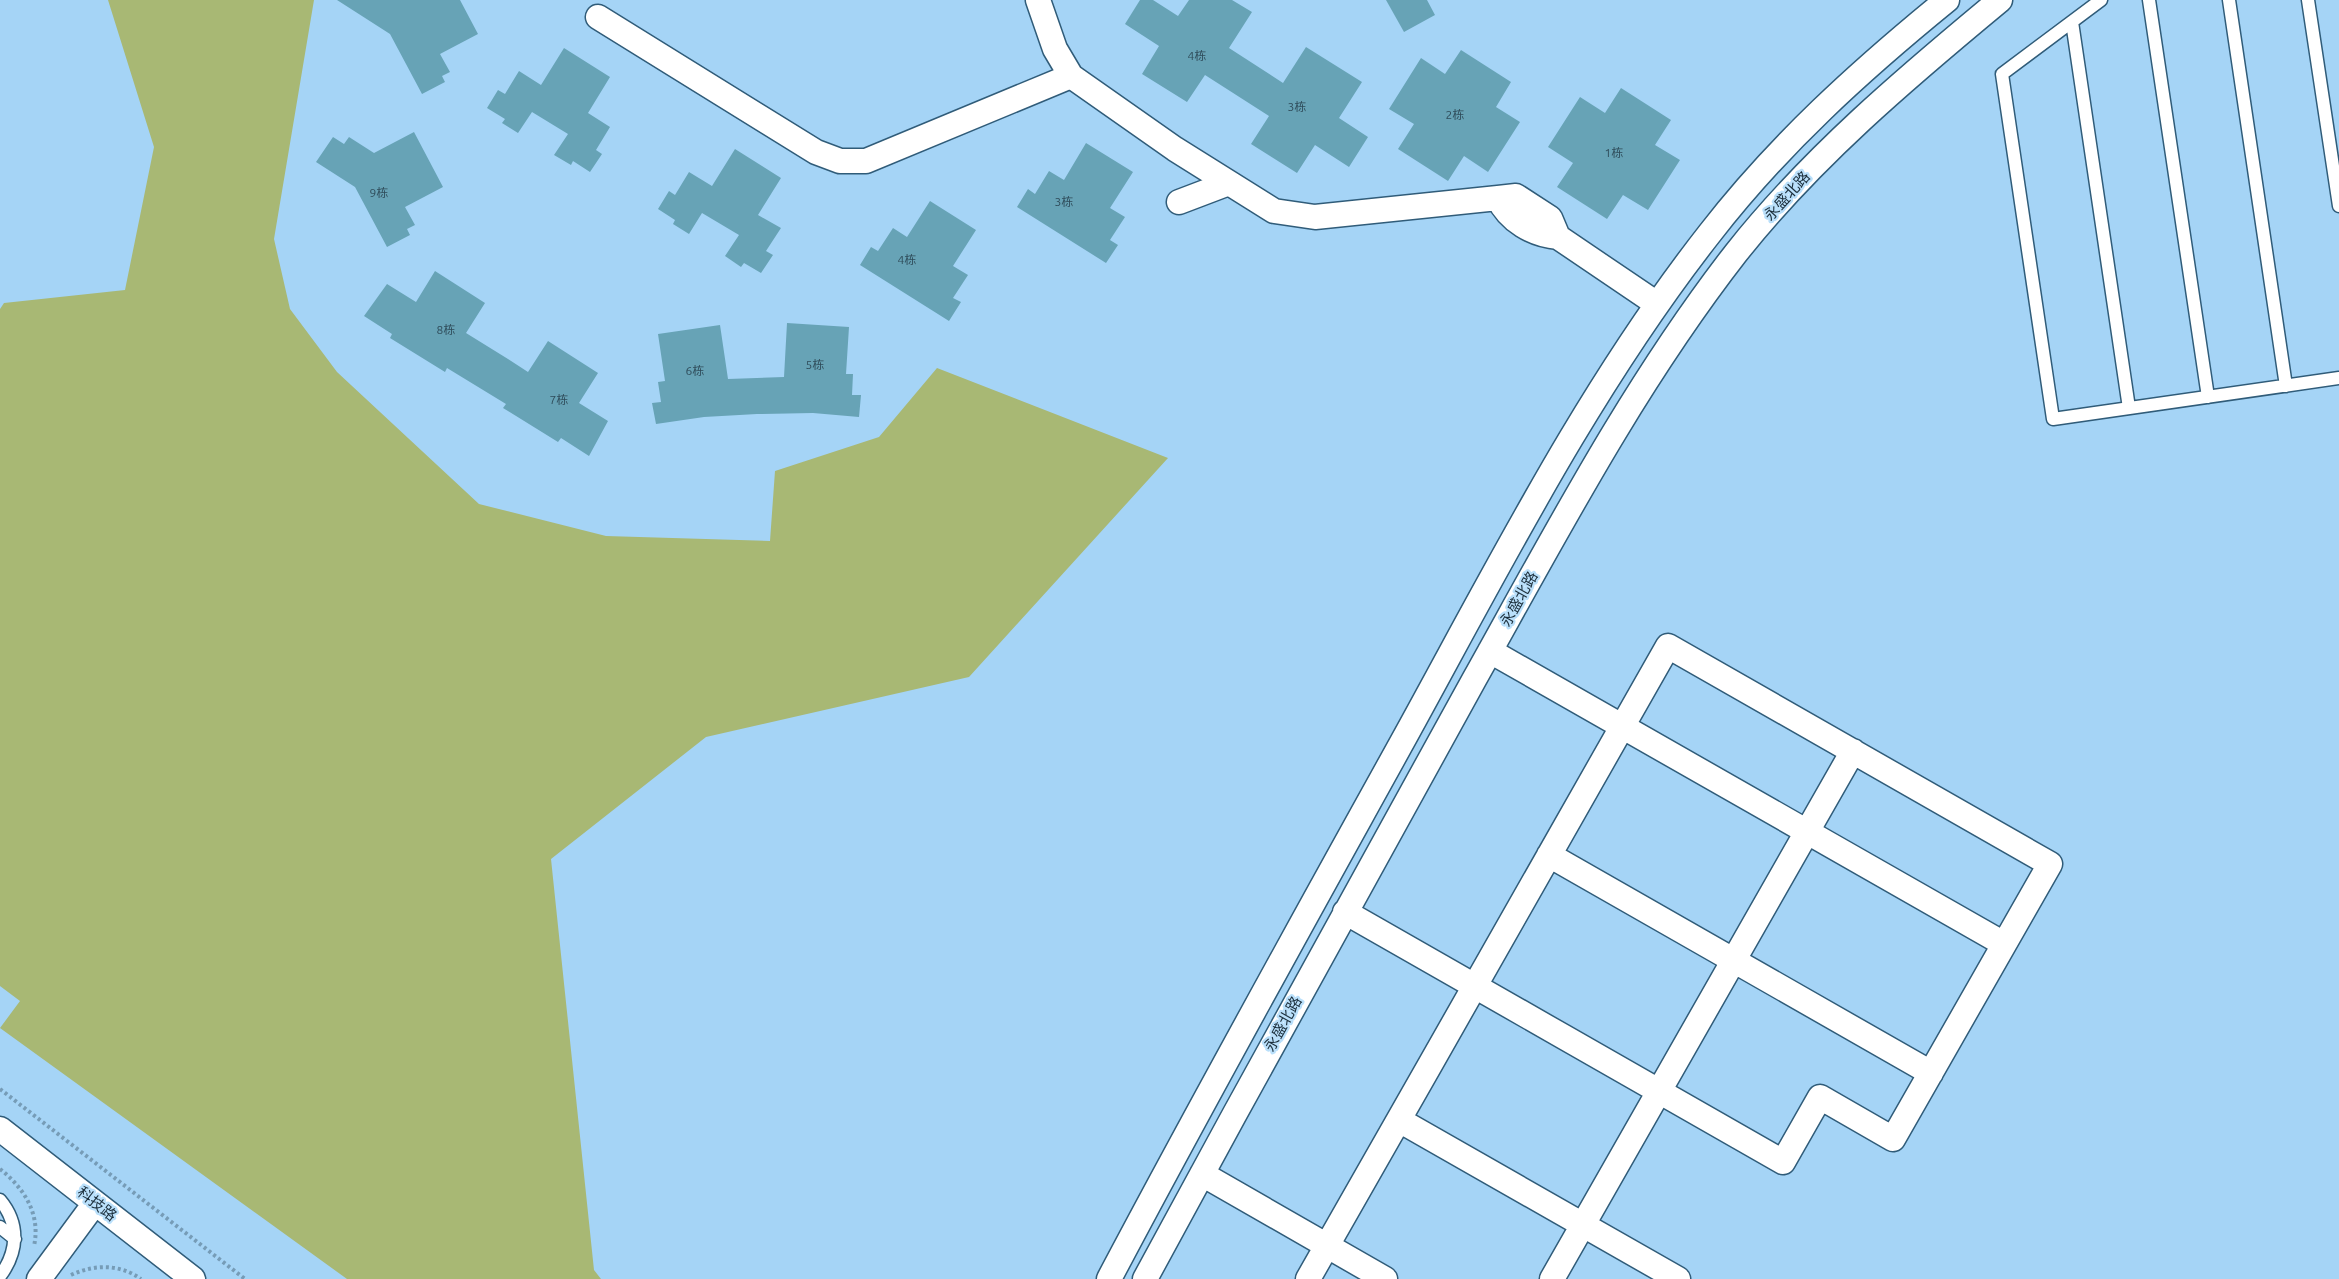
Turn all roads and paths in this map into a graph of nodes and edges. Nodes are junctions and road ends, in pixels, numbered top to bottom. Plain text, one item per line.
1 (1038, 0) edge
2 (1947, 0) edge
3 (2000, 0) edge
4 (2101, 0) edge
5 (2149, 0) edge
6 (2229, 0) edge
7 (2308, 0) edge
8 (598, 17) dead end
9 (2072, 22) junction
10 (1071, 76) junction
11 (1229, 183) junction
12 (1179, 202) dead end
13 (2339, 206) edge
14 (1657, 304) junction
15 (2339, 378) edge
16 (2286, 386) junction
17 (2208, 397) junction
18 (2129, 408) junction
19 (1490, 651) junction
20 (1623, 727) junction
21 (1853, 751) junction
22 (1807, 832) junction
23 (1550, 855) junction
24 (1345, 912) junction
25 (2004, 944) junction
26 (1734, 960) junction
27 (1475, 986) junction
28 (1931, 1073) junction
29 (0, 1089) edge
30 (1659, 1091) junction
31 (1399, 1120) junction
32 (0, 1129) edge
33 (1202, 1174) junction
34 (0, 1200) edge
35 (95, 1203) junction
36 (1583, 1225) junction
37 (0, 1227) edge
38 (15, 1239) junction
39 (1327, 1246) junction
40 (0, 1276) edge
41 (39, 1279) edge
42 (65, 1279) edge
43 (141, 1279) edge
44 (193, 1279) edge
45 (244, 1279) edge
46 (1109, 1279) edge
47 (1145, 1279) edge
48 (1308, 1279) edge
49 (1385, 1279) edge
50 (1552, 1279) edge
51 (1678, 1279) edge

1 - 10 street
2 - 14 street
3 - 19 street, 永盛北路
4 - 9 lane
5 - 17 lane
6 - 16 lane
7 - 13 lane
8 - 10 street
9 - 18 lane
9 - 18 lane
10 - 11 street
11 - 12 street
11 - 14 street
14 - 46 street
15 - 16 lane
16 - 17 lane
17 - 18 lane
19 - 20 street
19 - 24 street, 永盛北路
20 - 21 street
20 - 22 street
20 - 23 street
21 - 22 street
21 - 25 street
22 - 25 street
22 - 26 street
23 - 26 street
23 - 27 street
24 - 27 street
24 - 33 street, 永盛北路
25 - 28 street
26 - 28 street
26 - 30 street
27 - 30 street
27 - 31 street
28 - 30 street
29 - 45 path
30 - 36 street
31 - 36 street
31 - 39 street
32 - 35 street, 科技路
33 - 39 street
33 - 47 street, 永盛北路
34 - 38 lane
35 - 41 street
35 - 44 street, 科技路
36 - 50 street
36 - 51 street
37 - 38 lane
38 - 40 lane
39 - 48 street
39 - 49 street
42 - 43 path

